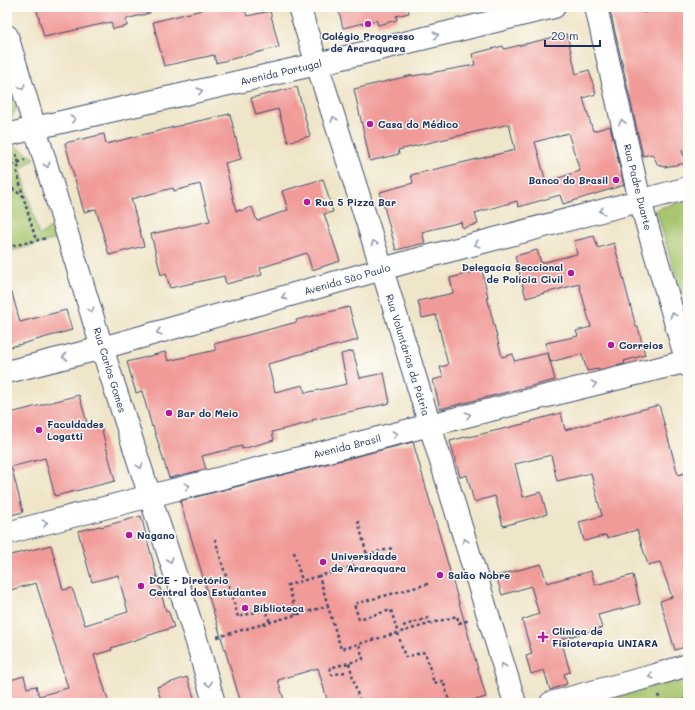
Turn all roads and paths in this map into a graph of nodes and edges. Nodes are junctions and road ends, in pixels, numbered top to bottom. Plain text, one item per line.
1 (299, 7) edge
2 (554, 7) edge
3 (596, 7) edge
4 (7, 36) edge
5 (317, 64) junction
6 (35, 128) junction
7 (7, 135) edge
8 (19, 163) dead end
9 (7, 185) edge
10 (688, 188) edge
11 (23, 196) junction
12 (640, 201) junction
13 (68, 233) junction
14 (36, 240) junction
15 (7, 247) edge
16 (382, 269) junction
17 (102, 348) junction
18 (688, 363) edge
19 (7, 372) edge
20 (430, 425) junction
21 (150, 496) junction
22 (358, 521) dead end
23 (7, 533) edge
24 (215, 539) dead end
25 (393, 548) dead end
26 (294, 552) dead end
27 (367, 555) junction
28 (319, 576) junction
29 (302, 581) junction
30 (428, 584) dead end
31 (328, 606) junction
32 (297, 615) junction
33 (447, 619) dead end
34 (270, 623) junction
35 (430, 624) junction
36 (403, 626) dead end
37 (398, 633) junction
38 (197, 642) junction
39 (359, 644) junction
40 (349, 663) junction
41 (688, 664) edge
42 (345, 672) dead end
43 (688, 698) edge
44 (214, 703) edge
45 (360, 703) edge
46 (449, 703) edge
47 (514, 703) edge
48 (551, 703) edge
49 (672, 703) edge

1 - 5 street, Rua Voluntários da Pátria
5 -> 2 street, Avenida Portugal
12 -> 3 street, Rua Padre Duarte
4 -> 6 street, Rua Carlos Gomes
6 -> 5 street, Avenida Portugal
16 -> 5 street, Rua Voluntários da Pátria
6 - 7 street, Avenida Portugal
6 -> 13 street, Rua Carlos Gomes
8 - 11 path
9 - 11 path
10 - 12 street, Avenida São Paulo
11 - 14 path
12 -> 16 street, Avenida São Paulo
18 -> 12 street, Rua Padre Duarte
13 - 14 path
13 -> 17 street, Rua Carlos Gomes
14 - 15 path
16 -> 17 street, Avenida São Paulo
16 - 20 street, Rua Voluntários da Pátria
17 -> 19 street, Avenida São Paulo
17 -> 21 street, Rua Carlos Gomes
20 -> 18 street, Avenida Brasil
21 -> 20 street, Avenida Brasil
47 -> 20 street, Rua Voluntários da Pátria
23 -> 21 street, Avenida Brasil
21 -> 38 street, Rua Carlos Gomes
22 - 27 path
24 - 34 path
25 - 27 path
26 - 29 path
27 - 28 path
28 - 29 path
28 - 31 path
29 - 32 path
30 - 37 path
31 - 32 path
31 - 39 path
32 - 34 path
33 - 35 path
34 - 38 path
35 - 36 path
35 - 37 path
37 - 39 path
37 - 46 path
38 -> 44 street, Rua Carlos Gomes
39 - 40 path
40 - 42 path
40 - 45 path
41 -> 48 street
43 - 49 path

